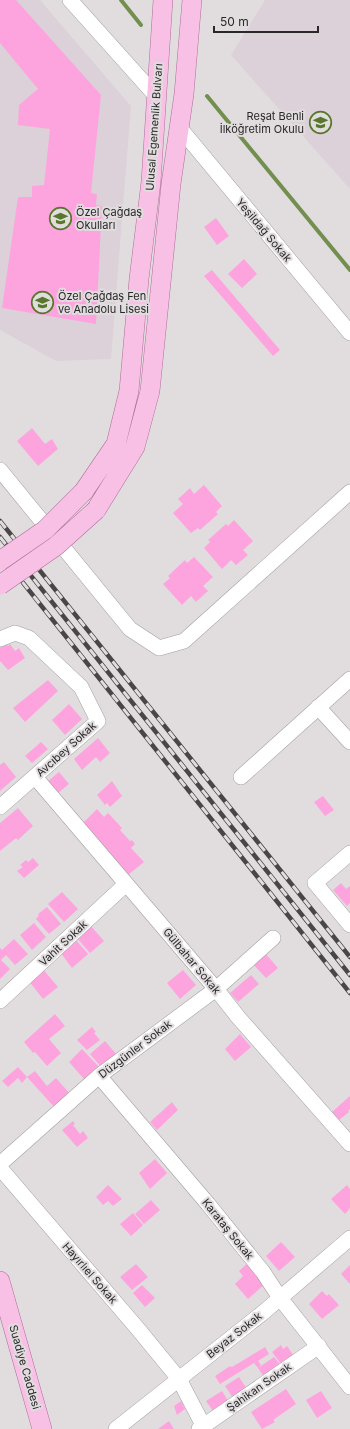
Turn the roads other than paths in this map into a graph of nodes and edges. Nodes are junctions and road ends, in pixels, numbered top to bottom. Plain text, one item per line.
1 (70, 0) edge
2 (163, 0) edge
3 (192, 0) edge
4 (156, 96) junction
5 (179, 126) junction
6 (350, 333) edge
7 (0, 470) edge
8 (350, 492) edge
9 (0, 561) edge
10 (0, 585) edge
11 (0, 639) edge
12 (350, 679) edge
13 (318, 707) junction
14 (350, 742) edge
15 (240, 777) dead end
16 (34, 778) junction
17 (0, 807) edge
18 (350, 853) edge
19 (126, 884) junction
20 (350, 925) edge
21 (274, 938) dead end
22 (216, 989) junction
23 (0, 1001) edge
24 (99, 1076) junction
25 (350, 1144) edge
26 (0, 1164) edge
27 (0, 1168) edge
28 (350, 1238) edge
29 (0, 1281) edge
30 (280, 1298) junction
31 (319, 1346) junction
32 (179, 1379) junction
33 (350, 1387) edge
34 (203, 1428) edge
35 (42, 1429) edge
36 (116, 1429) edge

1 - 4 street
2 - 4 main road, Ulusal Egemenlik Bulvarı
3 - 5 main road, Ulusal Egemenlik Bulvarı
4 - 9 main road, Ulusal Egemenlik Bulvarı, bridge
5 - 6 street, Yeşildağ Sokak
5 - 10 main road, Ulusal Egemenlik Bulvarı, bridge
7 - 8 street
11 - 16 street, Avcıbey Sokak
12 - 13 street
13 - 14 street
13 - 15 street
16 - 17 street, Avcıbey Sokak
16 - 19 street, Gülbahar Sokak
18 - 20 street
19 - 22 street, Gülbahar Sokak
19 - 23 street, Vahit Sokak
21 - 22 street, Düzgünler Sokak
22 - 24 street, Düzgünler Sokak
22 - 25 street, Gülbahar Sokak
24 - 26 street, Düzgünler Sokak
24 - 30 street, Karataş Sokak
27 - 32 street, Hayırlıel Sokak
28 - 30 street, Beyaz Sokak
29 - 35 main road, Suadiye Caddesi
30 - 31 street, Karataş Sokak
30 - 32 street, Beyaz Sokak
31 - 33 street, Karataş Sokak
31 - 34 street, Şahikan Sokak
32 - 34 street, Hayırlıel Sokak
32 - 36 street, Beyaz Sokak

